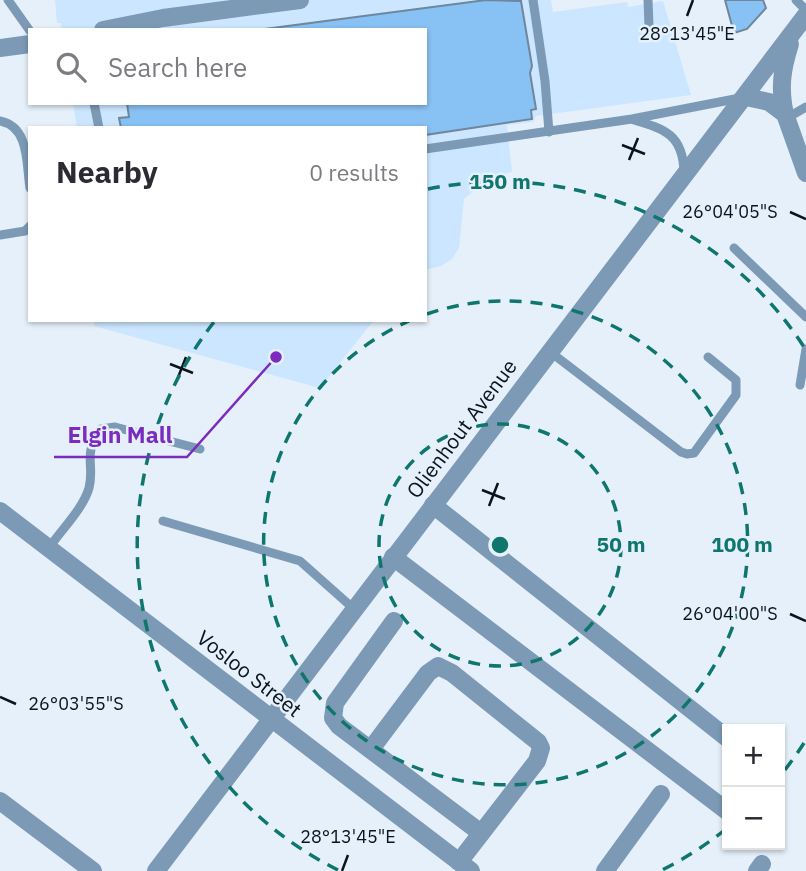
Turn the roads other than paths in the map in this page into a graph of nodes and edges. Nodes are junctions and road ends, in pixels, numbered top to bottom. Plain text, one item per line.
1 (8, 0) edge
2 (300, 0) edge
3 (533, 0) edge
4 (648, 0) edge
5 (796, 0) edge
6 (806, 13) edge
7 (649, 26) dead end
8 (28, 28) edge
9 (113, 28) edge
10 (794, 31) junction
11 (28, 44) edge
12 (0, 48) edge
13 (746, 97) junction
14 (94, 105) edge
15 (806, 107) edge
16 (786, 116) junction
17 (632, 119) junction
18 (0, 121) edge
19 (99, 126) edge
20 (549, 132) junction
21 (427, 149) edge
22 (684, 173) junction
23 (806, 173) edge
24 (28, 177) edge
25 (28, 228) edge
26 (0, 235) edge
27 (734, 248) dead end
28 (806, 317) edge
29 (806, 349) edge
30 (549, 351) junction
31 (708, 357) dead end
32 (800, 385) dead end
33 (200, 449) dead end
34 (433, 505) junction
35 (0, 511) edge
36 (163, 521) dead end
37 (49, 548) junction
38 (393, 557) junction
39 (354, 609) junction
40 (394, 621) dead end
41 (271, 719) junction
42 (722, 734) edge
43 (371, 749) junction
44 (661, 794) dead end
45 (0, 801) edge
46 (722, 807) edge
47 (481, 833) junction
48 (465, 866) edge
49 (93, 871) edge
50 (156, 871) edge
51 (605, 871) edge

1 - 8 lane
2 - 9 street
3 - 20 lane
4 - 7 lane
5 - 6 lane
6 - 10 street, Olienhout Avenue
10 - 13 street, Olienhout Avenue
10 - 16 street
11 - 12 street
13 - 16 street
13 - 17 lane
13 - 22 street, Olienhout Avenue
14 - 19 lane
15 - 16 lane
16 - 23 street
17 - 20 lane
17 - 22 lane
18 - 24 lane
20 - 21 lane
22 - 30 street, Olienhout Avenue
25 - 26 lane
27 - 28 lane
29 - 32 lane
30 - 31 lane
30 - 34 street, Olienhout Avenue
33 - 37 lane
34 - 38 street, Olienhout Avenue
34 - 42 street
35 - 37 street, Vosloo Street
36 - 39 lane
37 - 41 street, Vosloo Street
38 - 39 street, Olienhout Avenue
38 - 46 street
39 - 41 street, Olienhout Avenue
40 - 43 street
41 - 48 street, Vosloo Street
41 - 50 street, Olienhout Avenue
43 - 47 street
43 - 47 street
44 - 51 street
45 - 49 street
47 - 48 street

